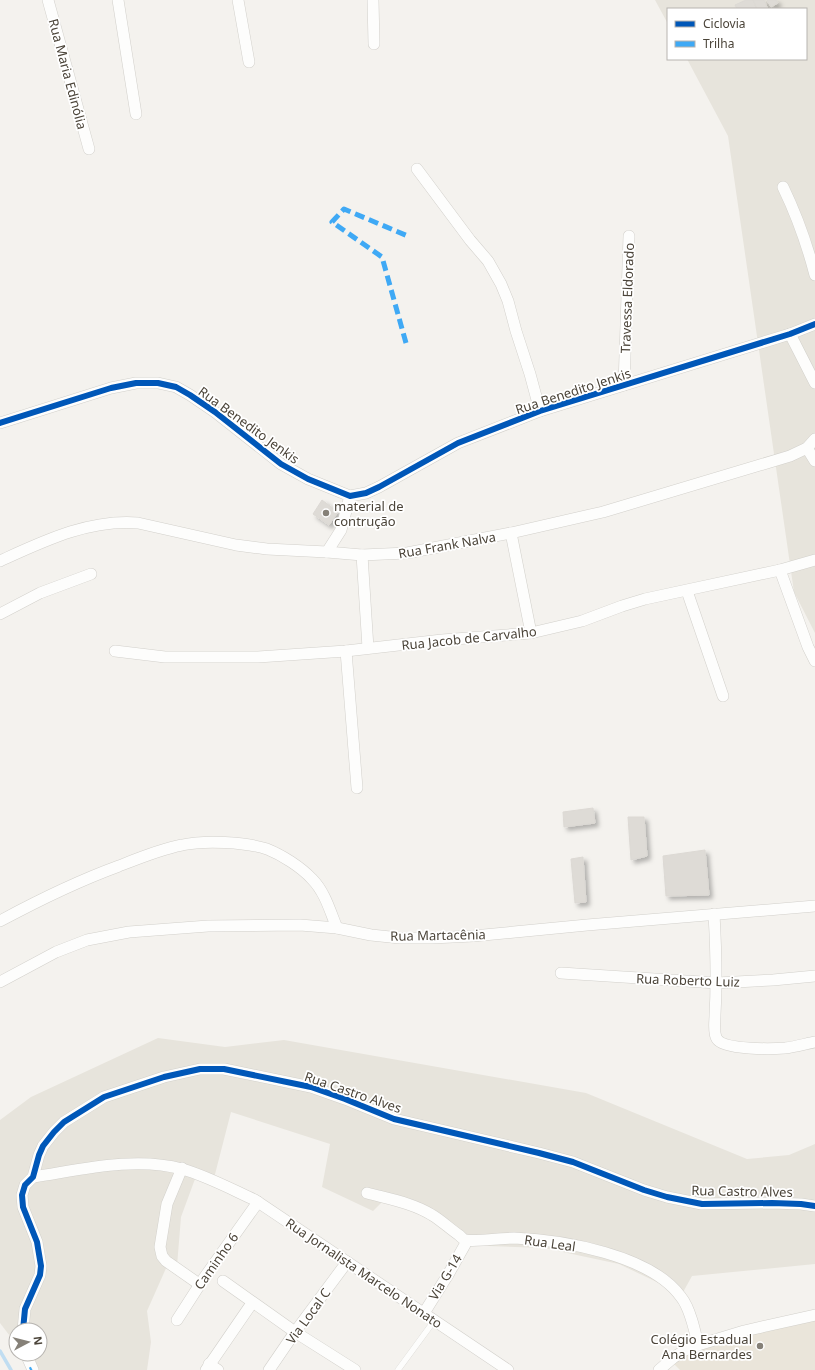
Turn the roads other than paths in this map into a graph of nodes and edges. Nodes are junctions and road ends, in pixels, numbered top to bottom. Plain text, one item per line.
1 (48, 0) edge
2 (118, 0) edge
3 (238, 0) edge
4 (373, 0) edge
5 (374, 44) dead end
6 (249, 62) dead end
7 (136, 114) dead end
8 (89, 149) dead end
9 (417, 169) dead end
10 (783, 188) dead end
11 (629, 236) dead end
12 (815, 275) edge
13 (815, 324) edge
14 (790, 334) junction
15 (815, 383) edge
16 (624, 385) junction
17 (540, 411) junction
18 (0, 423) edge
19 (815, 439) edge
20 (807, 448) junction
21 (815, 461) edge
22 (350, 496) junction
23 (511, 534) junction
24 (327, 552) junction
25 (362, 555) junction
26 (815, 560) edge
27 (0, 561) edge
28 (780, 570) junction
29 (91, 574) dead end
30 (687, 591) junction
31 (0, 614) edge
32 (530, 633) junction
33 (368, 648) junction
34 (115, 651) dead end
35 (346, 651) junction
36 (815, 661) edge
37 (723, 696) dead end
38 (357, 788) dead end
39 (815, 906) edge
40 (714, 914) junction
41 (0, 921) edge
42 (337, 928) junction
43 (561, 974) dead end
44 (815, 976) edge
45 (0, 982) edge
46 (717, 983) junction
47 (815, 1042) edge
48 (182, 1168) junction
49 (33, 1177) junction
50 (367, 1193) dead end
51 (258, 1202) junction
52 (815, 1206) edge
53 (467, 1241) junction
54 (347, 1262) junction
55 (222, 1281) dead end
56 (199, 1284) junction
57 (252, 1303) junction
58 (424, 1313) junction
59 (815, 1315) edge
60 (177, 1320) dead end
61 (434, 1321) junction
62 (24, 1322) edge
63 (295, 1332) junction
64 (698, 1345) junction
65 (211, 1368) edge
66 (269, 1370) edge
67 (355, 1370) edge
68 (398, 1370) edge
69 (508, 1370) edge
70 (659, 1370) edge

1 - 8 street, Rua Maria Edinólia
2 - 7 street
3 - 6 street
4 - 5 street
9 - 17 street
10 - 12 street
11 - 16 street, Travessa Eldorado
13 - 14 street, Rua Benedito Jenkis
14 - 15 street
14 - 16 street, Rua Benedito Jenkis
16 - 17 street, Rua Benedito Jenkis
17 - 22 street, Rua Benedito Jenkis
18 - 22 street, Rua Benedito Jenkis
19 - 20 street, Rua Frank Nalva
20 - 21 street
20 - 23 street, Rua Frank Nalva
22 - 24 street
23 - 25 street, Rua Frank Nalva
23 - 32 street
24 - 25 street, Rua Frank Nalva
24 - 27 street, Rua Frank Nalva
25 - 33 street
26 - 28 street, Rua Jacob de Carvalho
28 - 30 street, Rua Jacob de Carvalho
28 - 36 street
29 - 31 street
30 - 32 street, Rua Jacob de Carvalho
30 - 37 street
32 - 33 street, Rua Jacob de Carvalho
33 - 35 street, Rua Jacob de Carvalho
34 - 35 street, Rua Jacob de Carvalho
35 - 38 street
39 - 40 street, Rua Martacênia
40 - 42 street, Rua Martacênia
40 - 46 street
41 - 42 street
42 - 45 street, Rua Martacênia
43 - 46 street, Rua Roberto Luiz
44 - 46 street, Rua Roberto Luiz
46 - 47 street
48 - 49 street, Rua Jornalista Marcelo Nonato
48 - 51 street, Rua Jornalista Marcelo Nonato
48 - 56 street
49 - 52 street, Rua Castro Alves
49 - 62 street, Rua Castro Alves
50 - 53 street
51 - 54 street, Rua Jornalista Marcelo Nonato
51 - 56 street, Caminho 6
53 - 58 street, Via G-14
53 - 64 street, Rua Leal
54 - 58 street, Rua Jornalista Marcelo Nonato
54 - 63 street, Via Local C
55 - 57 street
56 - 60 street, Caminho 6
57 - 63 street
57 - 65 street
58 - 61 street, Rua Jornalista Marcelo Nonato
59 - 64 street
61 - 68 lane
61 - 69 street, Rua Jornalista Marcelo Nonato
63 - 66 street, Via Local C
63 - 67 street
64 - 70 street

